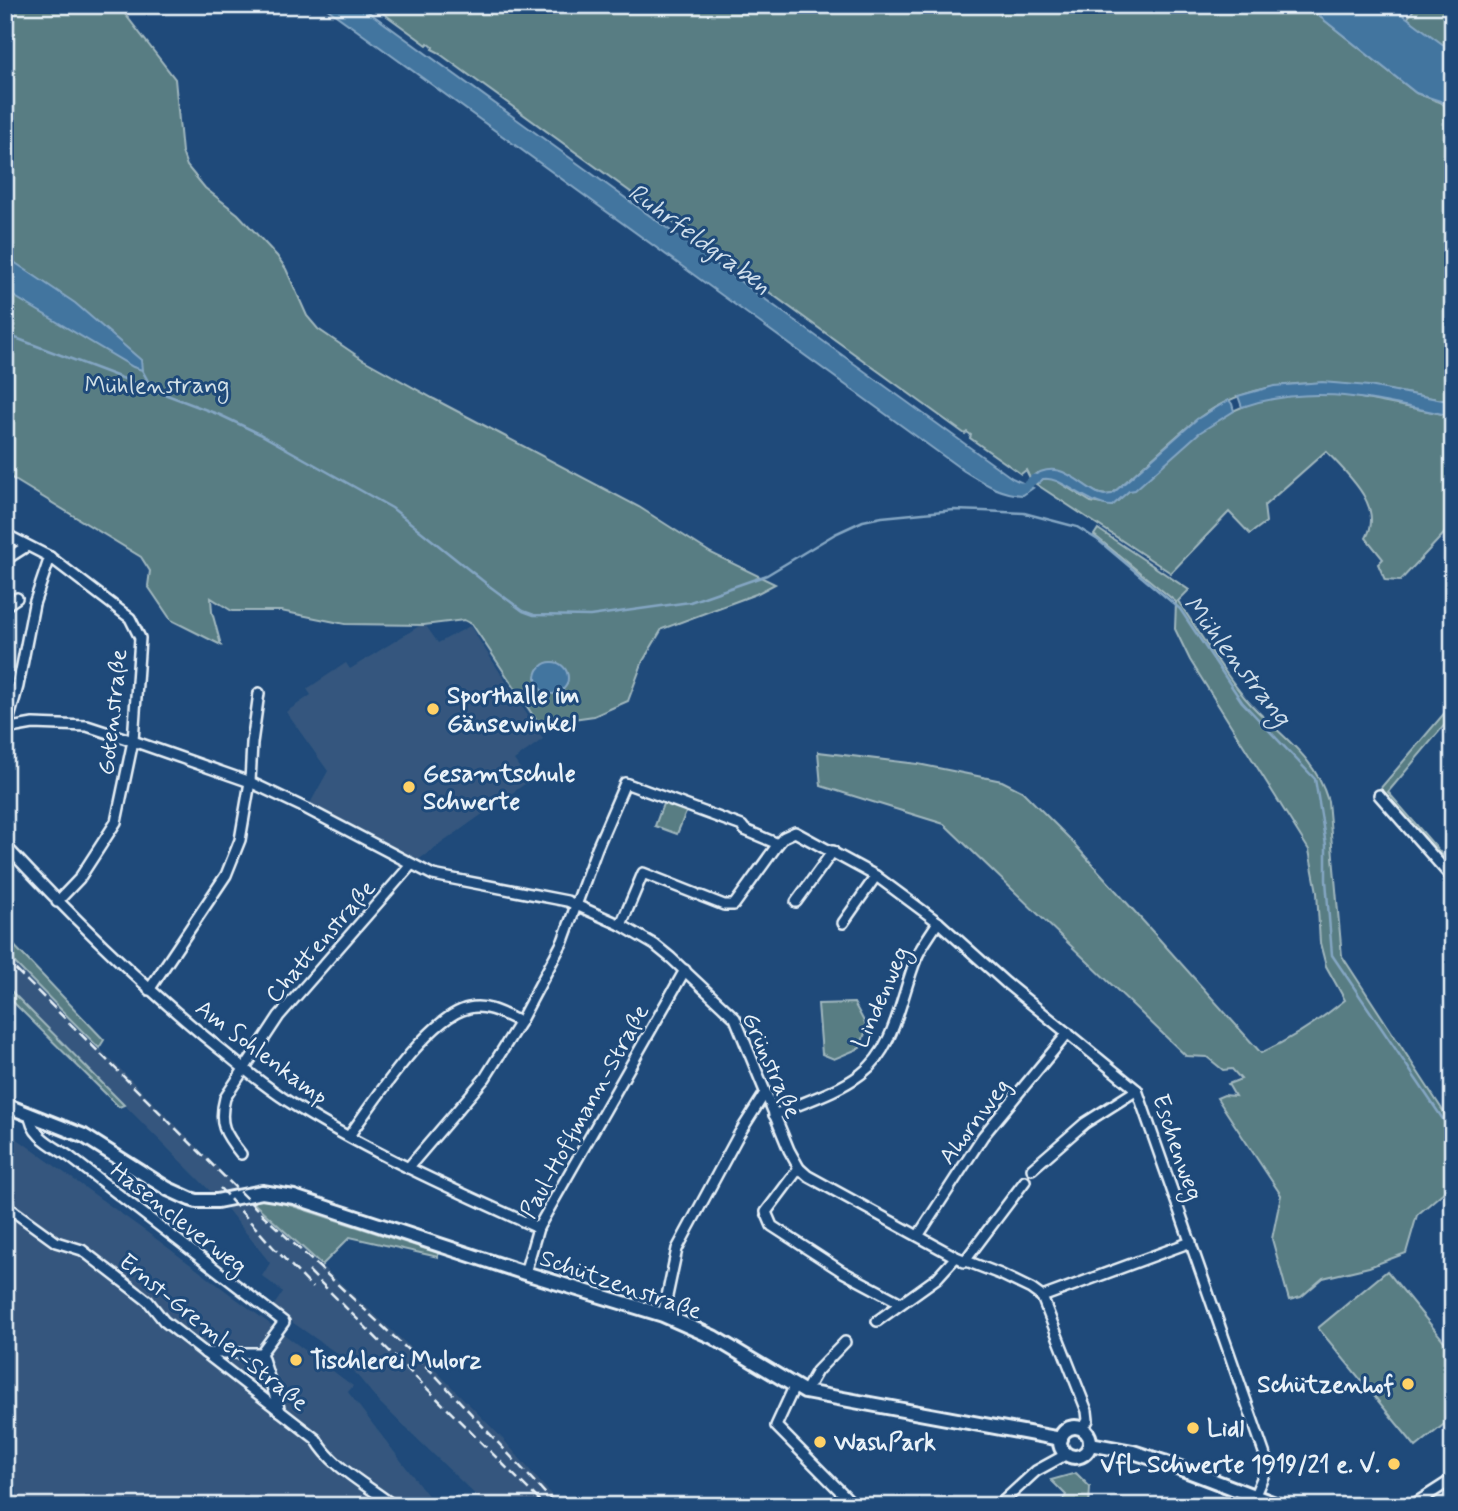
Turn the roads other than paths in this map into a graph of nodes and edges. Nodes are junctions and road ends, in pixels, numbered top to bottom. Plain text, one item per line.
1 (5, 534) edge
2 (27, 546) junction
3 (50, 557) junction
4 (5, 560) edge
5 (17, 598) dead end
6 (5, 606) edge
7 (259, 693) dead end
8 (5, 729) edge
9 (134, 741) junction
10 (250, 782) junction
11 (1379, 795) dead end
12 (778, 844) junction
13 (5, 845) edge
14 (833, 851) junction
15 (411, 865) junction
16 (876, 876) junction
17 (1453, 879) edge
18 (57, 902) junction
19 (796, 902) dead end
20 (577, 904) junction
21 (938, 922) junction
22 (843, 923) dead end
23 (621, 925) junction
24 (685, 970) junction
25 (149, 990) junction
26 (520, 1022) junction
27 (1068, 1033) junction
28 (245, 1069) junction
29 (1137, 1090) junction
30 (765, 1093) junction
31 (5, 1105) edge
32 (30, 1114) junction
33 (774, 1115) junction
34 (349, 1136) junction
35 (242, 1154) dead end
36 (408, 1168) junction
37 (799, 1168) junction
38 (1032, 1169) dead end
39 (1025, 1181) dead end
40 (5, 1205) edge
41 (538, 1228) junction
42 (918, 1236) junction
43 (1191, 1242) junction
44 (960, 1259) junction
45 (525, 1273) junction
46 (1042, 1297) junction
47 (901, 1303) junction
48 (663, 1315) junction
49 (877, 1321) dead end
50 (845, 1342) dead end
51 (205, 1353) junction
52 (261, 1353) junction
53 (800, 1389) junction
54 (280, 1411) junction
55 (1083, 1429) junction
56 (1061, 1439) junction
57 (1090, 1444) junction
58 (1067, 1454) junction
59 (1453, 1479) edge
60 (1255, 1495) junction
61 (390, 1503) dead end
62 (855, 1506) edge
63 (998, 1506) edge
64 (1280, 1506) edge
65 (1411, 1506) edge

1 - 2 street, Gotenstraße
2 - 3 street, Gotenstraße
2 - 4 street
3 - 8 street
3 - 9 street, Gotenstraße
5 - 6 street
7 - 10 street
8 - 9 street, Grünstraße
9 - 10 street, Grünstraße
9 - 18 street, Gotenstraße
10 - 15 street, Grünstraße
10 - 25 street
11 - 17 street
12 - 14 street, Eschenweg
12 - 20 street
12 - 23 street
13 - 18 street, Am Sohlenkamp
14 - 16 street, Eschenweg
14 - 19 street
15 - 20 street, Grünstraße
15 - 28 street, Chattenstraße
16 - 21 street, Eschenweg
16 - 22 street
18 - 25 street, Am Sohlenkamp
20 - 23 street, Grünstraße
20 - 26 street
21 - 27 street, Eschenweg
21 - 33 street, Lindenweg
23 - 24 street, Grünstraße
24 - 30 street, Grünstraße
24 - 41 street, Paul-Hoffmann-Straße
25 - 28 street, Am Sohlenkamp
26 - 34 street
26 - 36 street
27 - 29 street, Eschenweg
27 - 42 street, Ahornweg
28 - 34 street, Am Sohlenkamp
28 - 35 street, Chattenstraße
29 - 38 street
29 - 43 street, Eschenweg
30 - 33 street, Grünstraße
30 - 48 street
31 - 32 main road
32 - 45 main road, Schützenstraße
32 - 52 street, Hasencleverweg
33 - 37 street, Grünstraße
34 - 36 street, Am Sohlenkamp
36 - 41 street, Am Sohlenkamp
37 - 42 street
37 - 47 street
39 - 44 street
40 - 51 street, Ernst-Gremler-Straße
41 - 45 street, Paul-Hoffmann-Straße
42 - 44 street
43 - 46 street
43 - 60 street, Eschenweg
44 - 46 street
44 - 47 street
45 - 48 main road, Schützenstraße
46 - 55 street
47 - 49 street
48 - 53 main road, Schützenstraße
50 - 53 street
51 - 52 street
51 - 54 street, Ernst-Gremler-Straße
52 - 54 street
53 - 56 main road, Schützenstraße
53 - 62 street
54 - 61 street, Ernst-Gremler-Straße
55 - 56 main road
55 - 57 main road
56 - 58 main road
57 - 58 main road
57 - 60 main road
58 - 63 street
59 - 65 street
60 - 64 main road

